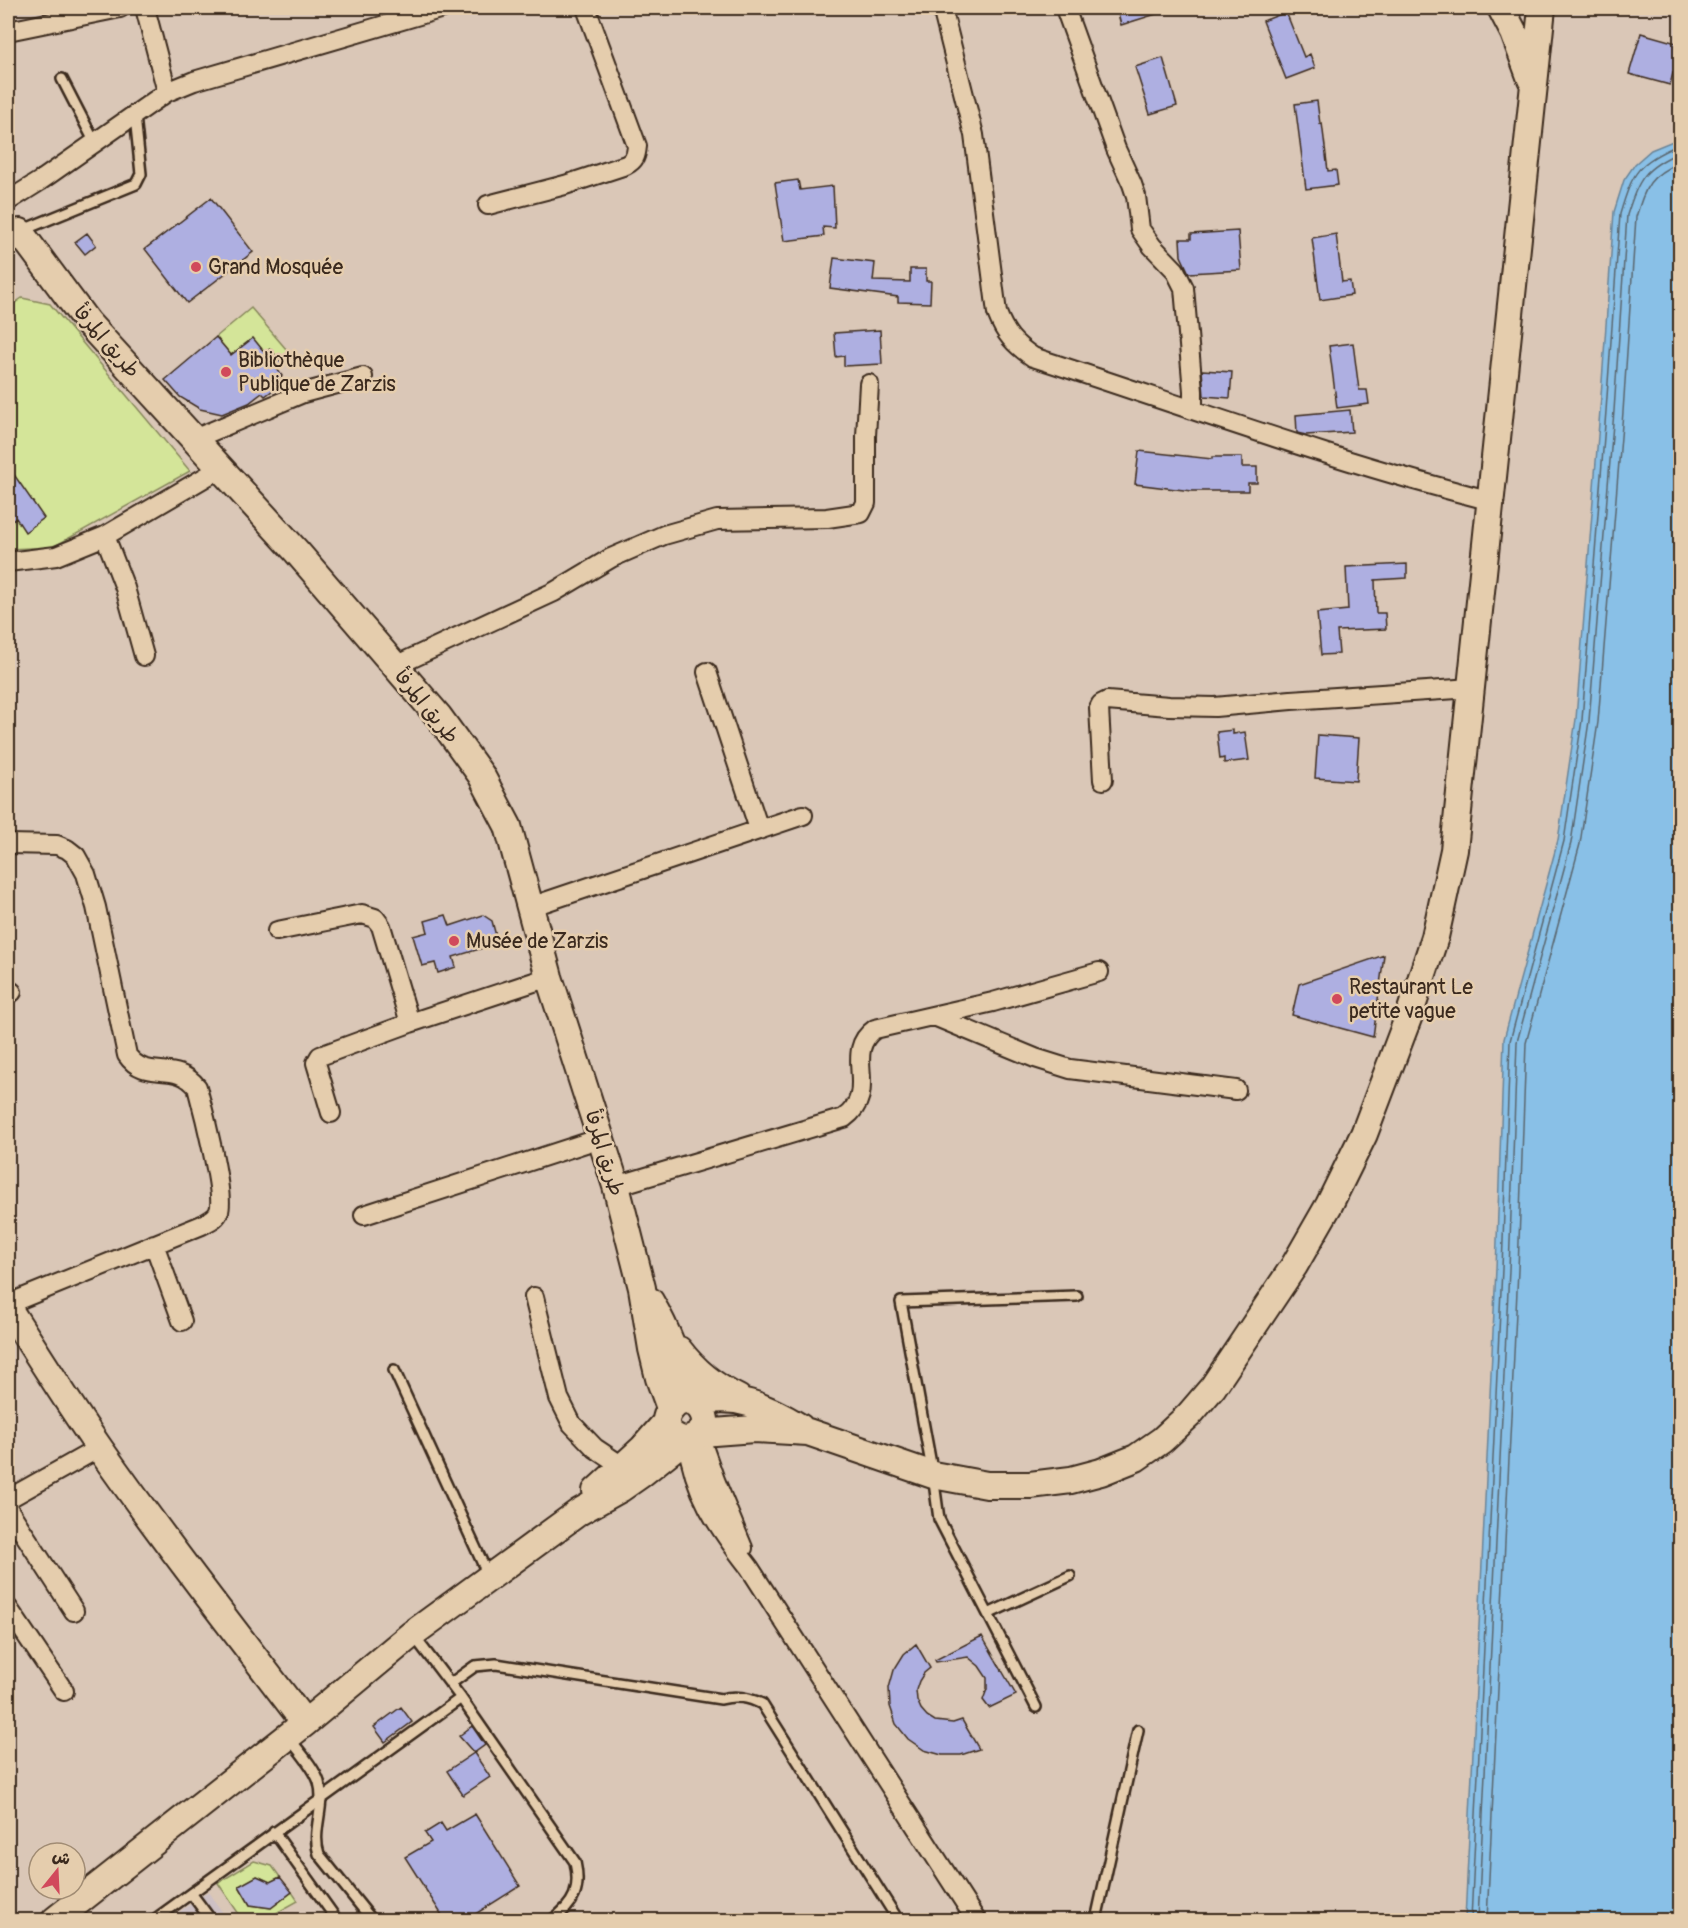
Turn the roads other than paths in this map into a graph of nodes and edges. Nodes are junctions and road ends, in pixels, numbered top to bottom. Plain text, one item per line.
1 (120, 8) edge
2 (145, 8) edge
3 (443, 8) edge
4 (586, 8) edge
5 (942, 8) edge
6 (1065, 8) edge
7 (1501, 8) edge
8 (1542, 8) edge
9 (8, 31) edge
10 (62, 79) dead end
11 (1533, 86) junction
12 (167, 92) junction
13 (135, 116) junction
14 (95, 143) junction
15 (8, 201) edge
16 (488, 205) dead end
17 (12, 227) edge
18 (363, 377) dead end
19 (869, 384) dead end
20 (1193, 409) junction
21 (194, 439) junction
22 (221, 468) junction
23 (1491, 501) junction
24 (105, 536) junction
25 (8, 562) edge
26 (144, 656) dead end
27 (395, 666) junction
28 (707, 672) dead end
29 (1472, 688) junction
30 (1103, 780) dead end
31 (803, 814) dead end
32 (759, 829) junction
33 (8, 844) edge
34 (530, 907) junction
35 (277, 931) dead end
36 (1099, 972) dead end
37 (549, 978) junction
38 (934, 1016) junction
39 (410, 1023) junction
40 (1236, 1090) dead end
41 (331, 1113) dead end
42 (601, 1138) junction
43 (616, 1186) junction
44 (363, 1215) dead end
45 (154, 1244) junction
46 (642, 1288) junction
47 (1077, 1296) dead end
48 (534, 1297) dead end
49 (8, 1306) edge
50 (182, 1322) dead end
51 (671, 1341) junction
52 (394, 1370) dead end
53 (750, 1403) junction
54 (680, 1409) junction
55 (808, 1432) junction
56 (693, 1437) junction
57 (99, 1448) junction
58 (622, 1466) junction
59 (933, 1475) junction
60 (8, 1499) edge
61 (8, 1509) edge
62 (579, 1512) junction
63 (1070, 1576) dead end
64 (489, 1578) junction
65 (8, 1608) edge
66 (74, 1611) dead end
67 (988, 1614) junction
68 (412, 1634) junction
69 (450, 1684) junction
70 (64, 1691) dead end
71 (461, 1698) junction
72 (1036, 1707) dead end
73 (297, 1730) junction
74 (1138, 1730) dead end
75 (321, 1798) junction
76 (274, 1832) junction
77 (191, 1893) junction
78 (55, 1920) edge
79 (154, 1920) edge
80 (211, 1920) edge
81 (337, 1920) edge
82 (372, 1920) edge
83 (552, 1920) edge
84 (898, 1920) edge
85 (976, 1920) edge
86 (1096, 1920) edge

1 - 9 street
2 - 12 street
3 - 12 street
4 - 16 street
5 - 20 street
6 - 20 street
7 - 11 street
8 - 11 street
10 - 14 lane
11 - 23 street
12 - 13 street
13 - 14 street
13 - 17 lane
14 - 15 street
17 - 21 street, طريق المرفأ
18 - 21 street
19 - 27 street
20 - 23 street
21 - 22 street, طريق المرفأ
22 - 24 street
22 - 27 street, طريق المرفأ
23 - 29 street
24 - 25 street
24 - 26 street
27 - 34 street, طريق المرفأ
28 - 32 street
29 - 30 street
29 - 59 street
31 - 32 street
32 - 34 street
33 - 45 street
34 - 37 street, طريق المرفأ
35 - 39 street
36 - 38 street
37 - 39 street
37 - 42 street, طريق المرفأ
38 - 40 street
38 - 43 street
39 - 41 street
42 - 43 street, طريق المرفأ
42 - 44 street
43 - 46 street, طريق المرفأ
45 - 49 street
45 - 50 street
46 - 51 street
46 - 54 street
47 - 59 lane
48 - 58 street
49 - 57 street
51 - 53 street
51 - 54 street
52 - 64 lane
53 - 54 street
53 - 55 street
54 - 56 street
54 - 56 street
54 - 58 street
55 - 56 street
55 - 59 street
56 - 62 street
56 - 85 street
57 - 60 street
57 - 73 street
58 - 62 street
59 - 67 lane
61 - 66 street
62 - 64 street
63 - 67 lane
64 - 68 street
65 - 70 street
67 - 72 lane
68 - 69 lane
68 - 73 street
69 - 71 lane
69 - 84 lane
71 - 75 lane
71 - 83 lane
73 - 75 lane
73 - 78 street
74 - 86 lane
75 - 76 lane
75 - 82 lane
76 - 77 lane
76 - 81 lane
77 - 79 lane
77 - 80 lane

